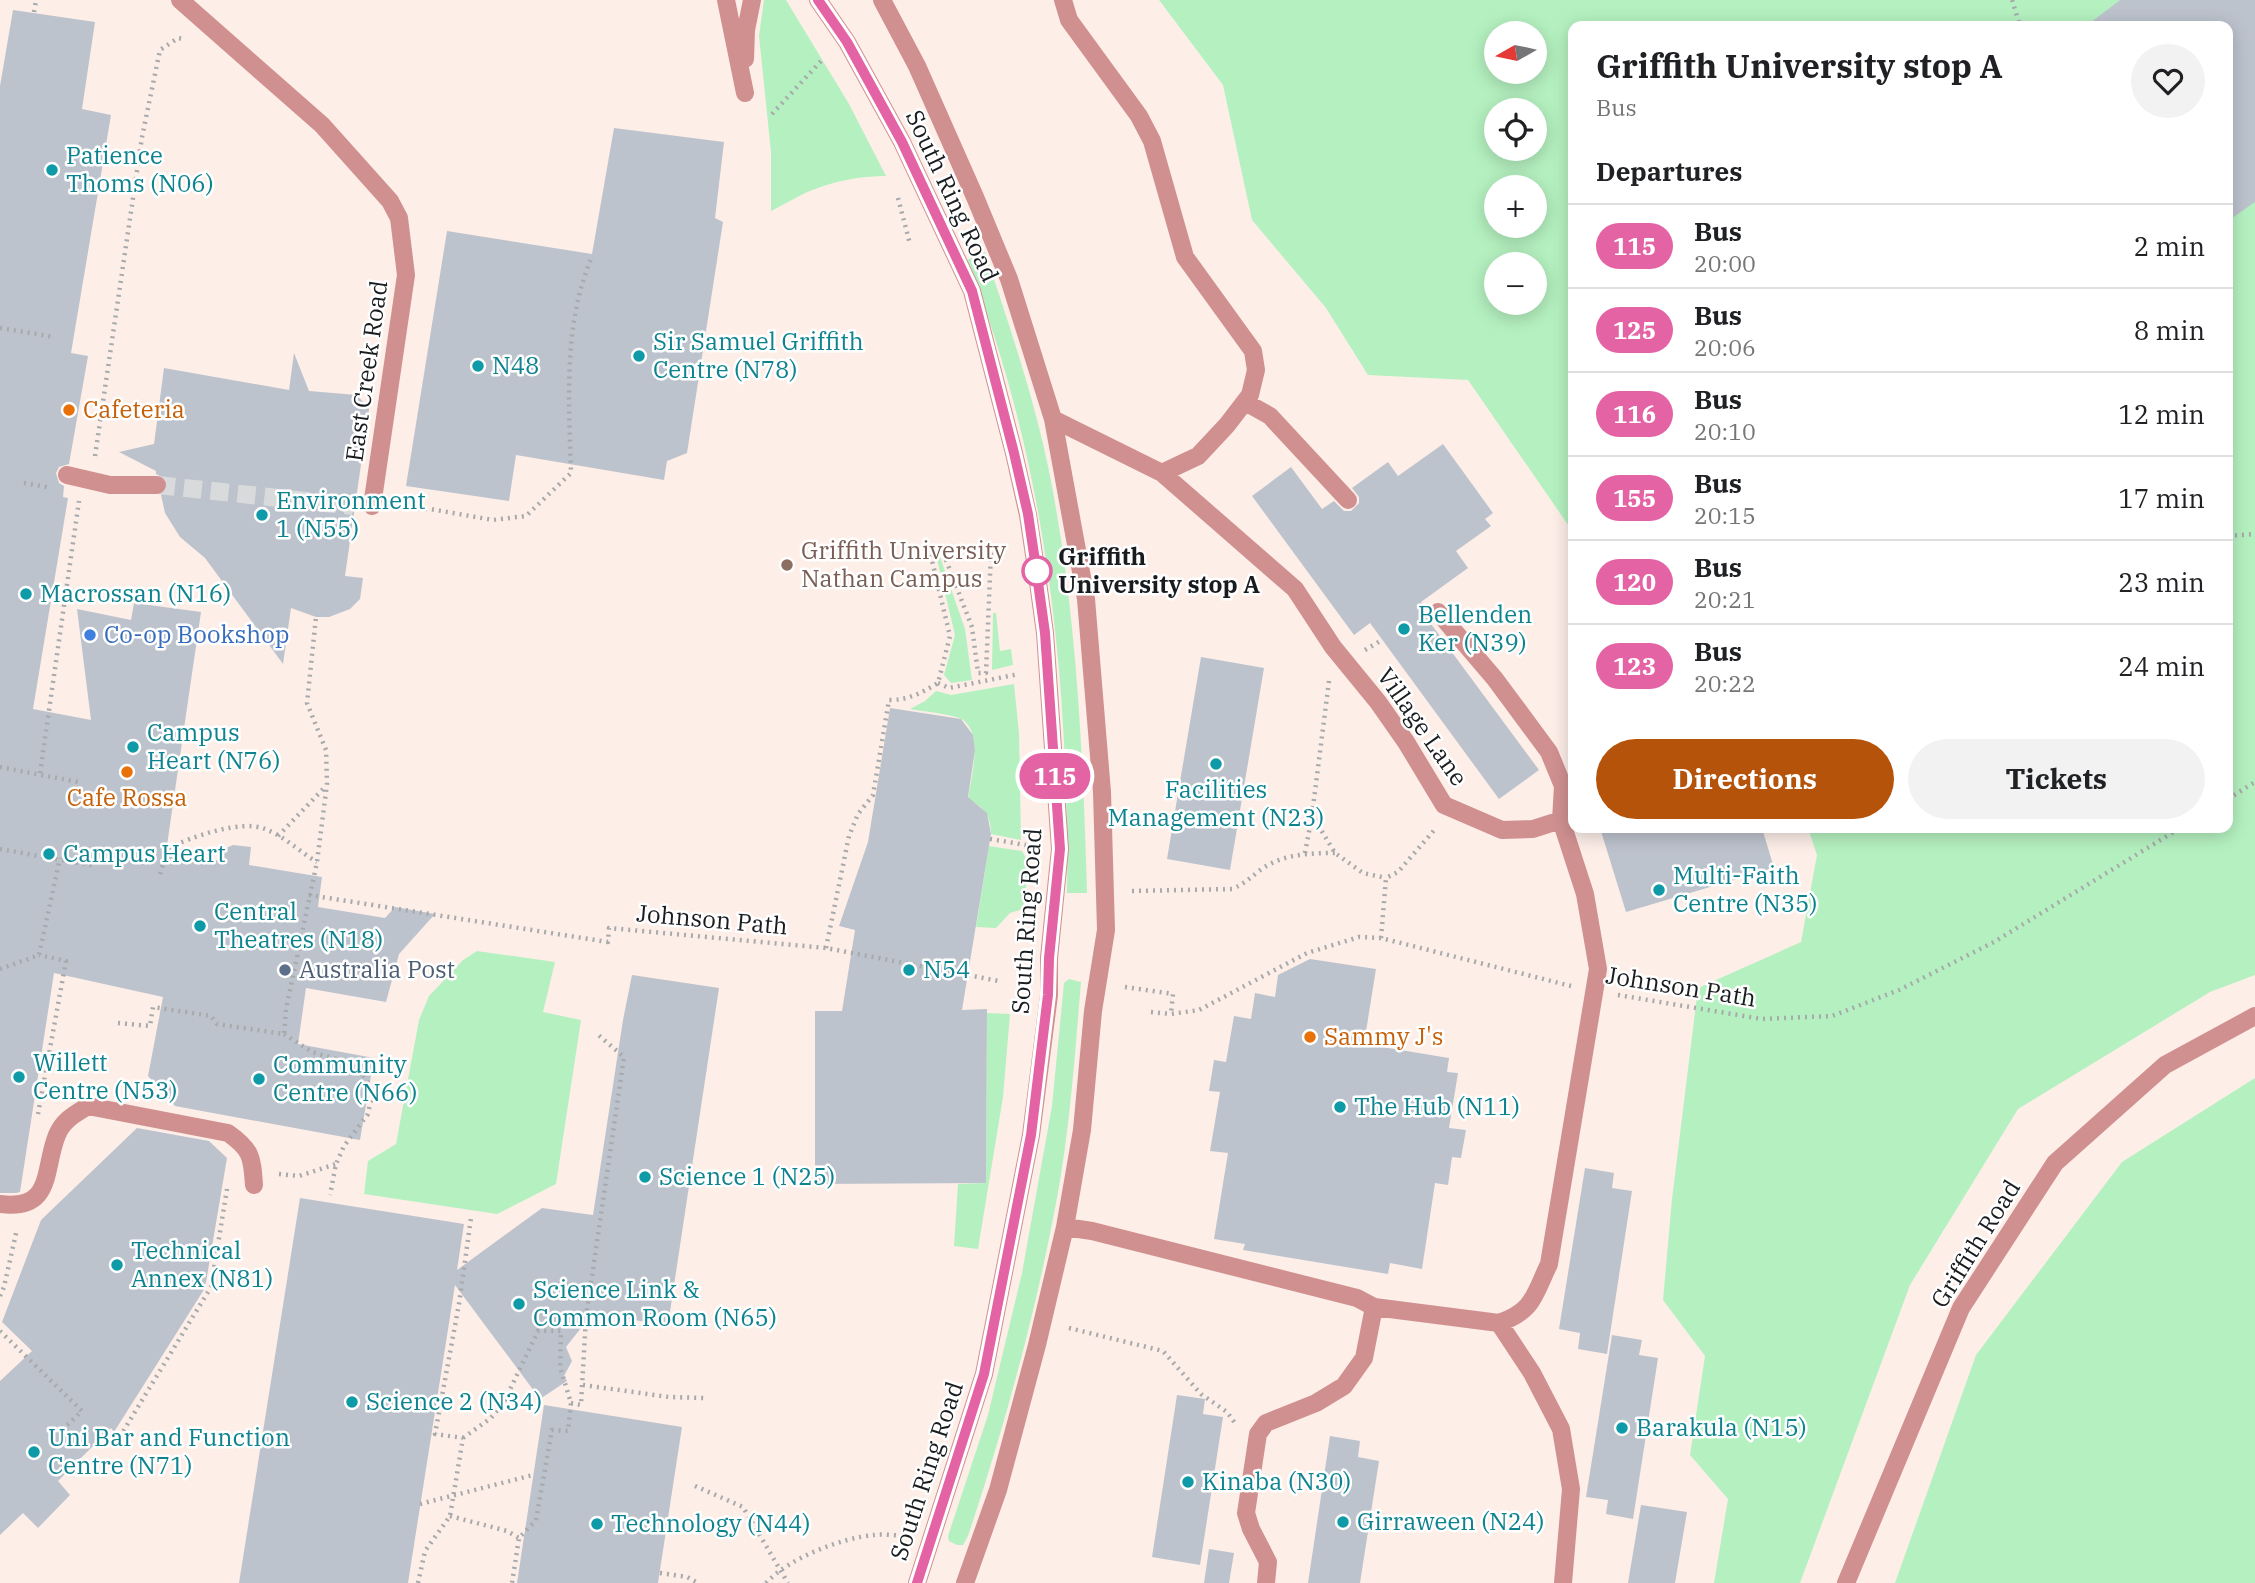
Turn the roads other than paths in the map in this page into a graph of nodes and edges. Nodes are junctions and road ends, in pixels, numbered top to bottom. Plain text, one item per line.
1 (180, 0) edge
2 (726, 0) edge
3 (752, 0) edge
4 (818, 0) edge
5 (882, 0) edge
6 (1063, 0) edge
7 (1245, 402) junction
8 (1054, 419) junction
9 (1161, 473) junction
10 (66, 475) dead end
11 (157, 485) tunnel mouth
12 (1348, 500) dead end
13 (372, 506) road end
14 (1438, 612) dead end
15 (1561, 820) junction
16 (2255, 1016) edge
17 (254, 1185) dead end
18 (0, 1204) edge
19 (1065, 1227) junction
20 (1374, 1307) junction
21 (1499, 1323) junction
22 (916, 1583) edge
23 (965, 1583) edge
24 (1266, 1583) edge
25 (1563, 1583) edge
26 (1846, 1583) edge

1 - 13 street, East Creek Road
2 - 3 street
4 - 22 street, South Ring Road
5 - 8 street, South Ring Road
6 - 7 street
7 - 9 street
7 - 12 street
8 - 9 street, Village Lane
8 - 19 street, South Ring Road
9 - 15 street, Village Lane
10 - 11 street
14 - 15 street
15 - 21 street
16 - 26 street, Griffith Road
17 - 18 street
19 - 20 street
19 - 23 street, South Ring Road
20 - 21 street
20 - 24 street
21 - 25 street

